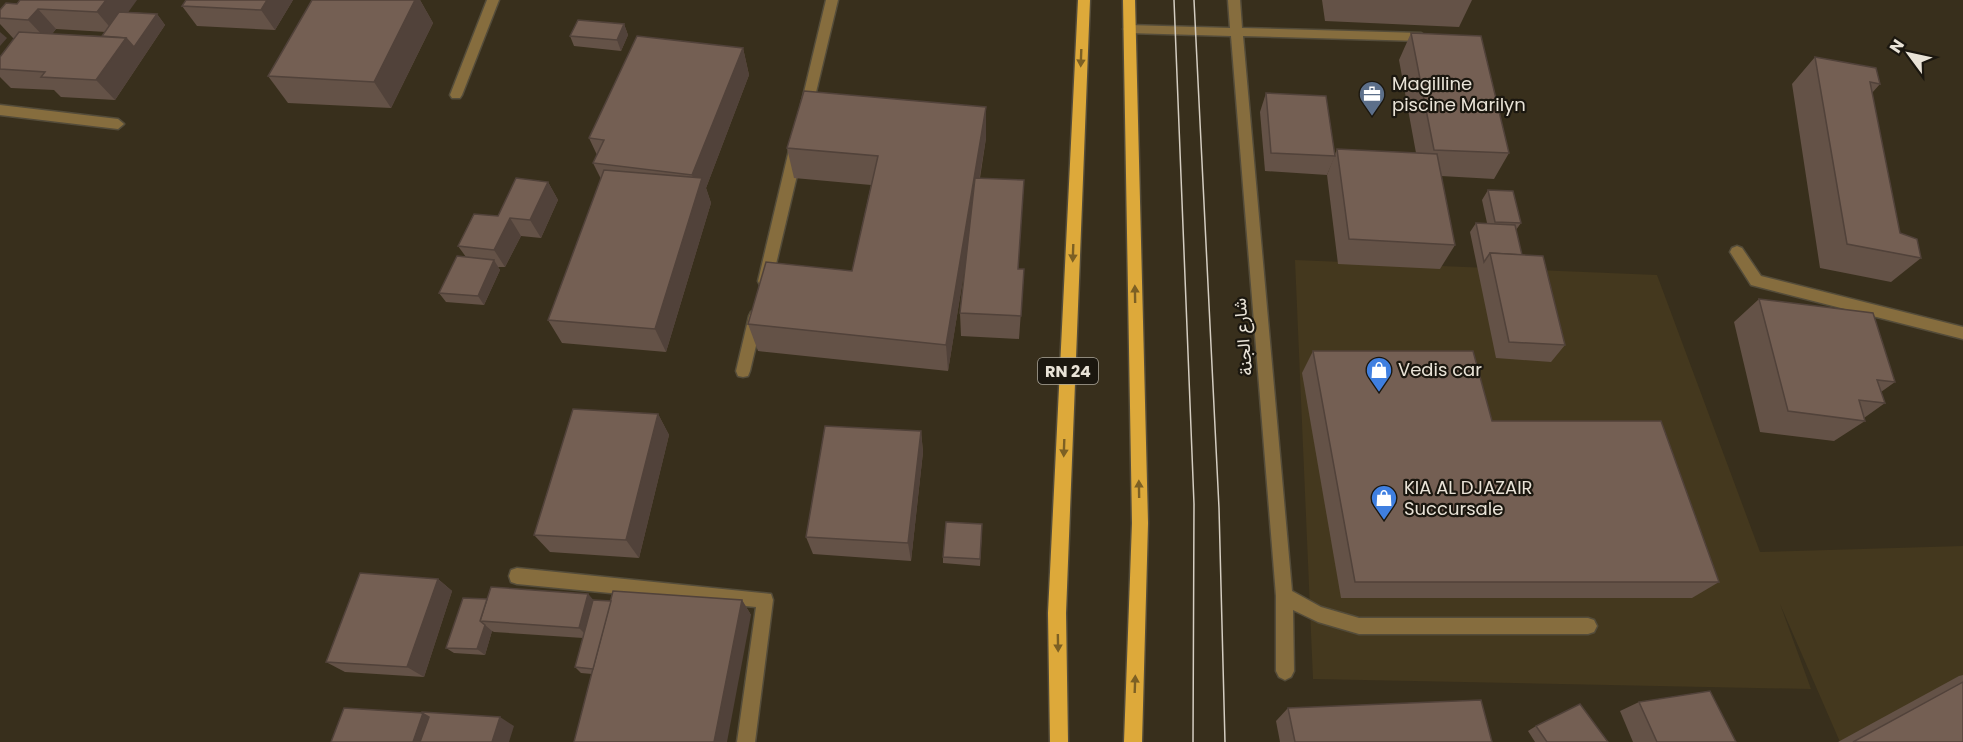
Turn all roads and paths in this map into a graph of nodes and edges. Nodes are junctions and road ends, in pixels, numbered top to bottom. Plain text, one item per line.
1 (493, 0) edge
2 (832, 0) edge
3 (1084, 0) edge
4 (1129, 0) edge
5 (1234, 0) edge
6 (1129, 29) junction
7 (1237, 33) junction
8 (1421, 37) edge
9 (456, 95) dead end
10 (0, 110) edge
11 (118, 124) dead end
12 (1737, 252) dead end
13 (1963, 333) edge
14 (743, 371) dead end
15 (517, 576) dead end
16 (1284, 596) junction
17 (1588, 626) dead end
18 (1285, 671) dead end
19 (746, 742) edge
20 (1059, 742) edge
21 (1133, 742) edge

1 - 9 street
2 - 14 street
3 -> 20 main road, RN 24
4 - 6 main road
5 - 7 street, شارع الجنة
6 - 7 street
21 -> 6 main road
7 - 8 street
7 - 16 street, شارع الجنة
10 - 11 street
12 - 13 street
15 - 19 street
16 - 17 street
16 - 18 street, شارع الجنة

